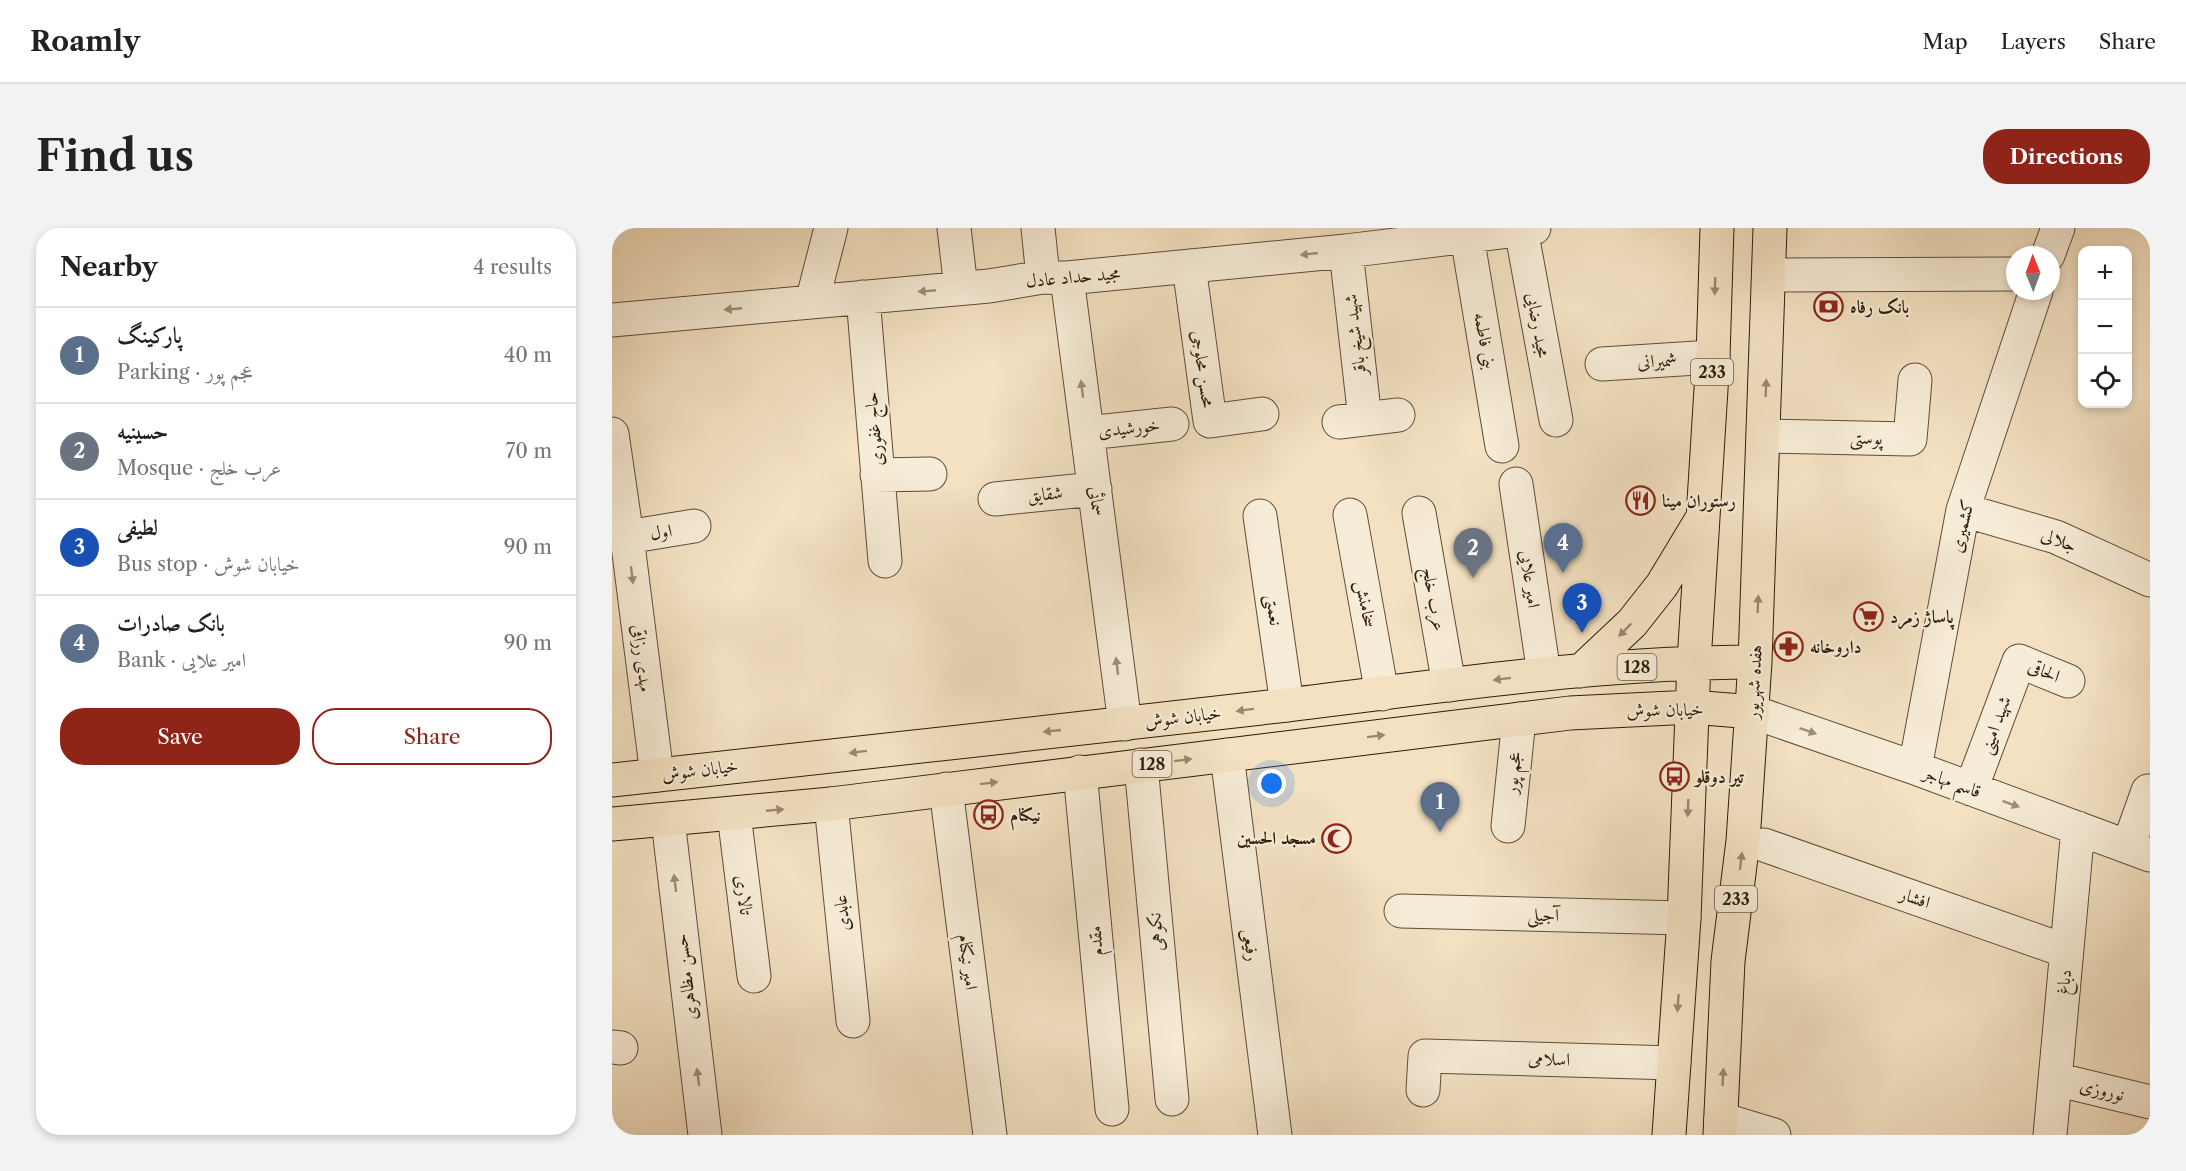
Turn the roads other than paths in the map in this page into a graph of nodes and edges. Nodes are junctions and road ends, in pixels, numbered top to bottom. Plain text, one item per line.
1 (831, 228) edge
2 (954, 228) edge
3 (1038, 228) edge
4 (1717, 228) edge
5 (1770, 228) edge
6 (2058, 228) edge
7 (1528, 229) edge
8 (1467, 236) junction
9 (2051, 246) edge
10 (1346, 251) junction
11 (1189, 266) junction
12 (1769, 274) junction
13 (2006, 274) edge
14 (1055, 278) junction
15 (962, 288) junction
16 (863, 297) junction
17 (2033, 300) edge
18 (812, 302) junction
19 (612, 320) edge
20 (1713, 357) junction
21 (1602, 364) dead end
22 (1915, 380) dead end
23 (1262, 414) dead end
24 (1398, 415) dead end
25 (1556, 420) dead end
26 (1172, 424) dead end
27 (1087, 433) junction
28 (612, 434) edge
29 (1764, 436) junction
30 (1502, 446) dead end
31 (614, 466) edge
32 (878, 474) junction
33 (930, 474) dead end
34 (1516, 483) dead end
35 (1095, 489) junction
36 (995, 499) dead end
37 (1963, 510) junction
38 (1419, 513) dead end
39 (1350, 515) dead end
40 (1704, 515) junction
41 (1260, 516) dead end
42 (694, 526) dead end
43 (627, 537) junction
44 (885, 561) dead end
45 (2150, 580) edge
46 (2019, 661) joint
47 (1694, 662) junction
48 (1755, 663) junction
49 (1581, 671) junction
50 (1544, 674) junction
51 (2068, 681) dead end
52 (1449, 685) junction
53 (1382, 694) junction
54 (1287, 705) junction
55 (1692, 707) junction
56 (1753, 712) junction
57 (1519, 719) junction
58 (1125, 724) junction
59 (1227, 754) junction
60 (1141, 765) junction
61 (1915, 768) junction
62 (1080, 772) junction
63 (657, 775) junction
64 (612, 780) edge
65 (946, 789) junction
66 (1971, 789) junction
67 (2148, 791) dead end
68 (831, 804) junction
69 (734, 813) junction
70 (668, 820) junction
71 (612, 824) edge
72 (1508, 826) dead end
73 (2078, 828) junction
74 (1764, 845) dead end
75 (2139, 851) edge
76 (1401, 911) dead end
77 (1684, 918) junction
78 (2067, 951) junction
79 (754, 976) dead end
80 (853, 1021) dead end
81 (1674, 1063) junction
82 (2055, 1079) junction
83 (1423, 1090) dead end
84 (1172, 1099) dead end
85 (2150, 1102) edge
86 (1112, 1109) dead end
87 (1720, 1127) edge
88 (705, 1135) edge
89 (990, 1135) edge
90 (1275, 1135) edge
91 (1669, 1135) edge
92 (1774, 1135) edge
93 (2050, 1135) edge

1 - 18 street
2 - 15 street
3 - 14 street, سمائی
4 -> 20 main road, 233
5 - 12 main road, هفده شهریور / 233
6 - 9 street
7 - 8 street, مجید حداد عادل
7 - 25 street, مجید رضایی
8 - 10 street, مجید حداد عادل
8 - 30 street, بنی فاطمه
10 -> 11 street, مجید حداد عادل
10 - 24 street, شهید شیخ باقر
11 - 14 street, مجید حداد عادل
11 - 23 street, محسن محلوجی
12 - 13 street
29 -> 12 main road, هفده شهریور / 233
14 - 15 street, مجید حداد عادل
27 -> 14 street, سمائی
15 -> 16 street, مجید حداد عادل
16 - 18 street, مجید حداد عادل
16 - 32 street, حاج غفوری
17 - 37 street, کشمیری
18 -> 19 street, مجید حداد عادل
20 - 21 street, شمیرانی
20 - 40 main road, 233
22 - 29 street, پوستی
26 - 27 street, خورشیدی
27 - 35 street, سمائی
28 - 31 street, مهدی رزاقی
48 -> 29 main road, هفده شهریور / 233
31 - 43 street, مهدی رزاقی
32 - 33 street
32 - 44 street, حاج غفوری
34 - 50 street, امیر علایی
35 - 36 street, شقایق
58 -> 35 street, سمائی
37 - 45 street, جلالی
37 - 61 street, کشمیری
38 - 52 street, عرب خلج
39 - 53 street, سخامنش
40 - 47 main road, 233
40 -> 49 main road
41 - 54 street, نعمتی
42 - 43 street, اول
43 -> 63 street, مهدی رزاقی
46 - 51 street, الحاقی
46 - 66 street, شهید امینی
47 - 48 main road, خیابان شوش
47 - 49 main road, خیابان شوش / 128
47 - 55 main road
48 - 56 main road, هفده شهریور / 233
49 - 50 main road, خیابان شوش / 128
50 -> 52 main road, خیابان شوش / 128
52 - 53 main road, خیابان شوش / 128
53 - 54 main road, خیابان شوش / 128
54 -> 58 main road, خیابان شوش / 128
55 - 56 main road, خیابان شوش
55 - 57 main road, خیابان شوش / 128
55 -> 77 main road
56 -> 61 street, قاسم مهاجر
87 -> 56 main road, هفده شهریور / 233
59 -> 57 main road, خیابان شوش / 128
57 - 72 street, عجم پور
58 -> 63 main road, خیابان شوش / 128
60 -> 59 main road, خیابان شوش / 128
59 - 90 street, رفیعی
60 - 62 main road, خیابان شوش / 128
60 - 84 street, نکوهی
61 - 66 street, قاسم مهاجر
65 -> 62 main road, خیابان شوش / 128
62 - 86 street, مقدم
63 - 64 main road, خیابان شوش / 128
65 - 68 main road, خیابان شوش / 128
65 - 89 street, امیر نیکنام
66 -> 73 street, قاسم مهاجر
67 - 75 street
69 -> 68 main road, خیابان شوش / 128
68 - 80 street, عابدی
69 - 70 main road, خیابان شوش / 128
69 - 79 street, تالاری
70 - 71 main road, خیابان شوش / 128
88 -> 70 street, حسن مظاهری
73 - 75 street, قاسم مهاجر
73 - 78 street, دباغ
74 - 78 street, افشار
76 - 77 street, آجیلی
77 -> 81 main road
78 - 82 street, دباغ
81 - 83 street, اسلامی
81 - 91 main road
82 - 85 street, نوروزی
82 - 93 street, دباغ
87 - 92 street

